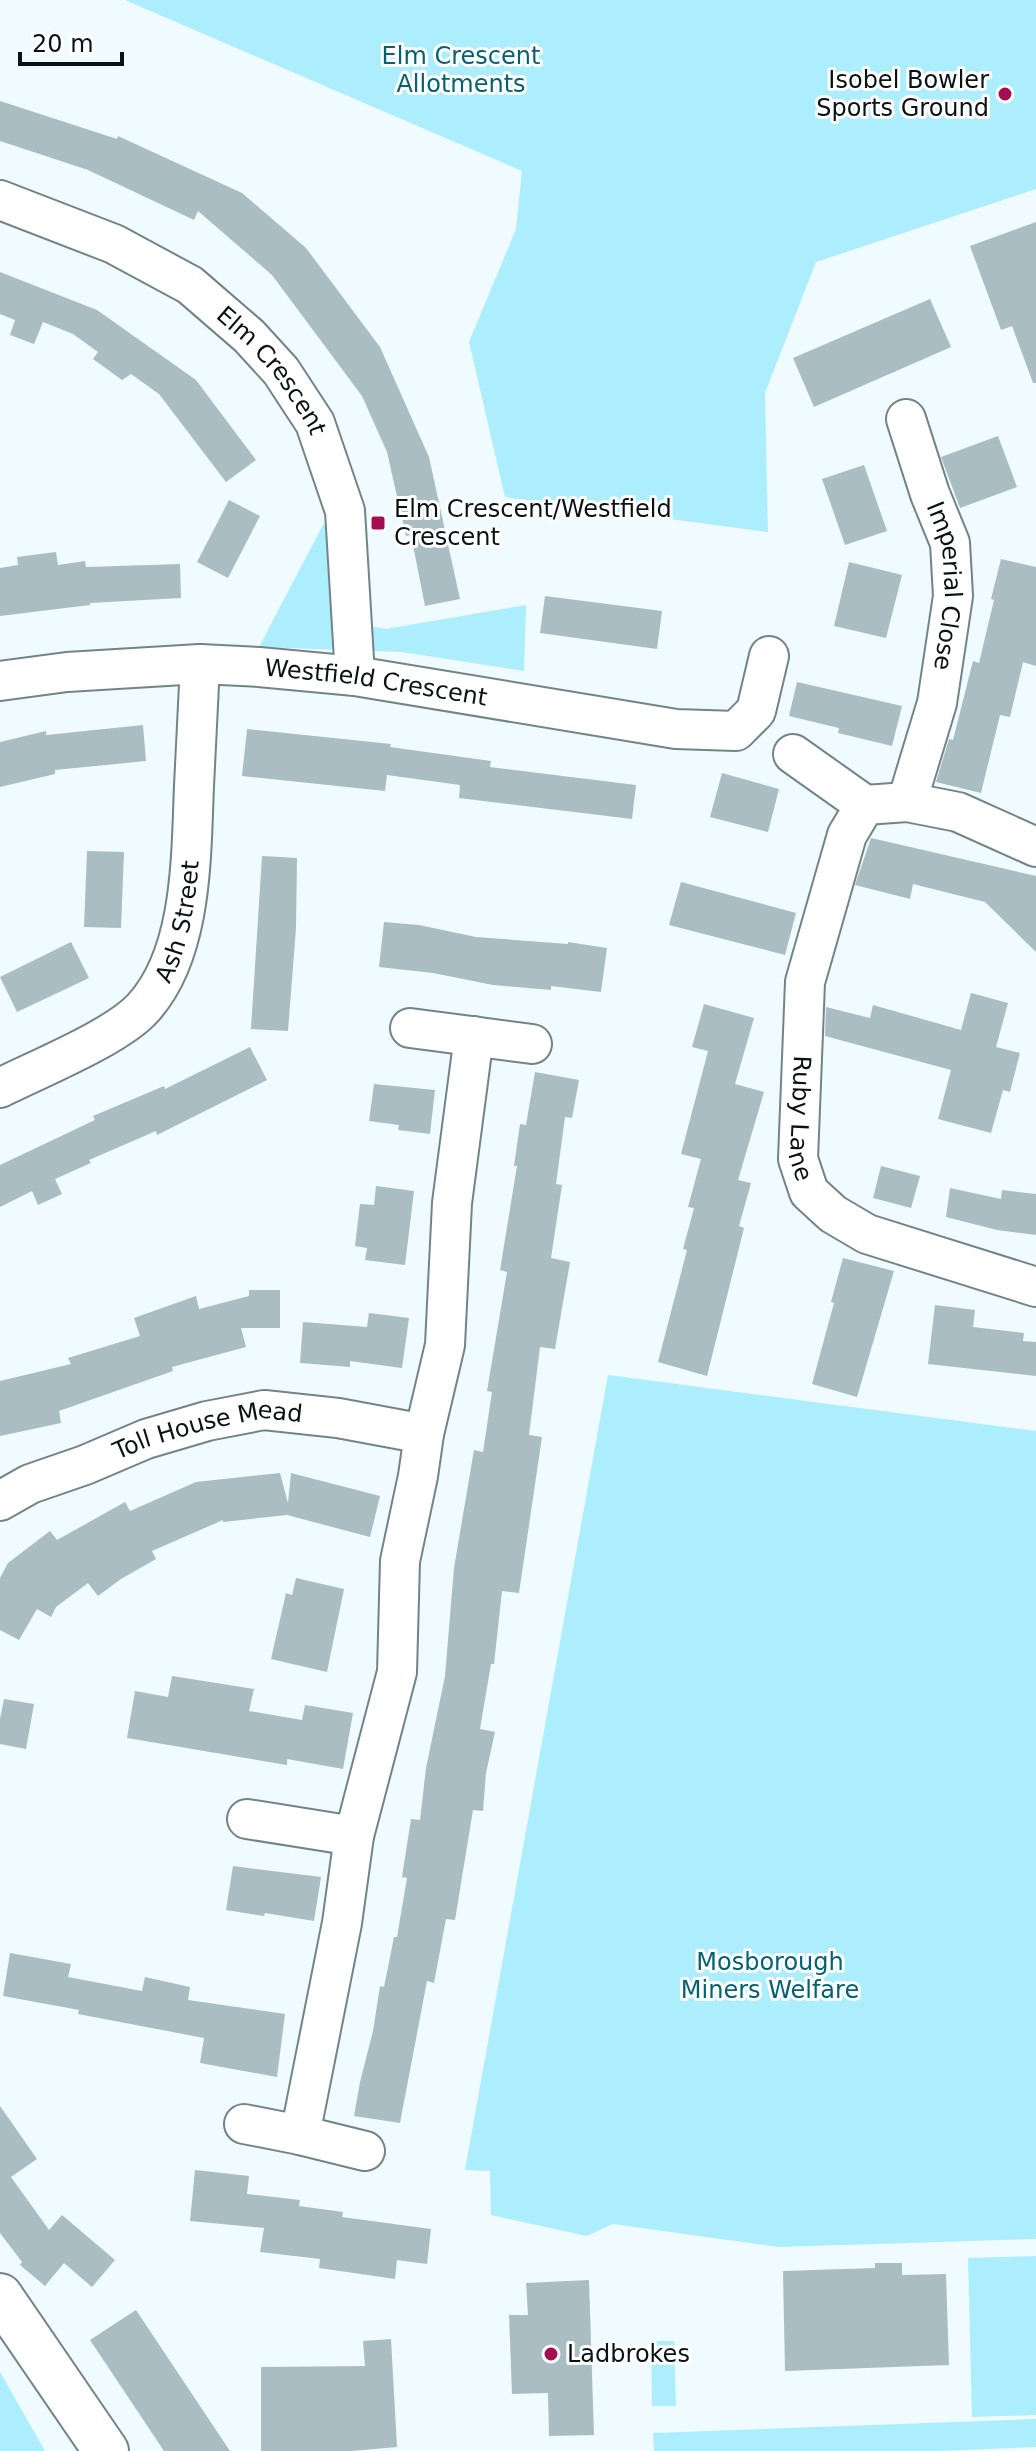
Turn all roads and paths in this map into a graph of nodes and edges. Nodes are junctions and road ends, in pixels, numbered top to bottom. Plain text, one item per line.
1 (0, 200) edge
2 (906, 419) dead end
3 (769, 656) dead end
4 (200, 664) junction
5 (355, 676) junction
6 (0, 681) edge
7 (747, 720) junction
8 (907, 802) junction
9 (865, 805) junction
10 (1036, 847) edge
11 (410, 1028) dead end
12 (474, 1036) junction
13 (532, 1044) dead end
14 (0, 1088) edge
15 (1036, 1287) edge
16 (424, 1434) junction
17 (0, 1501) edge
18 (247, 1819) dead end
19 (354, 1836) junction
20 (244, 2124) dead end
21 (300, 2135) junction
22 (365, 2151) dead end
23 (0, 2296) edge
24 (106, 2451) edge

1 - 5 street, Elm Crescent
2 - 8 street, Imperial Close
3 - 7 street
4 - 5 street, Westfield Crescent
4 - 6 street, Westfield Crescent
4 - 14 street, Ash Street
5 - 7 street, Westfield Crescent
7 - 9 street
8 - 9 street
8 - 10 street
9 - 15 street, Ruby Lane
11 - 12 street
12 - 13 street
12 - 16 street
16 - 17 street, Toll House Mead
16 - 19 street
18 - 19 street
19 - 21 street
20 - 21 street
21 - 22 street
23 - 24 main road

